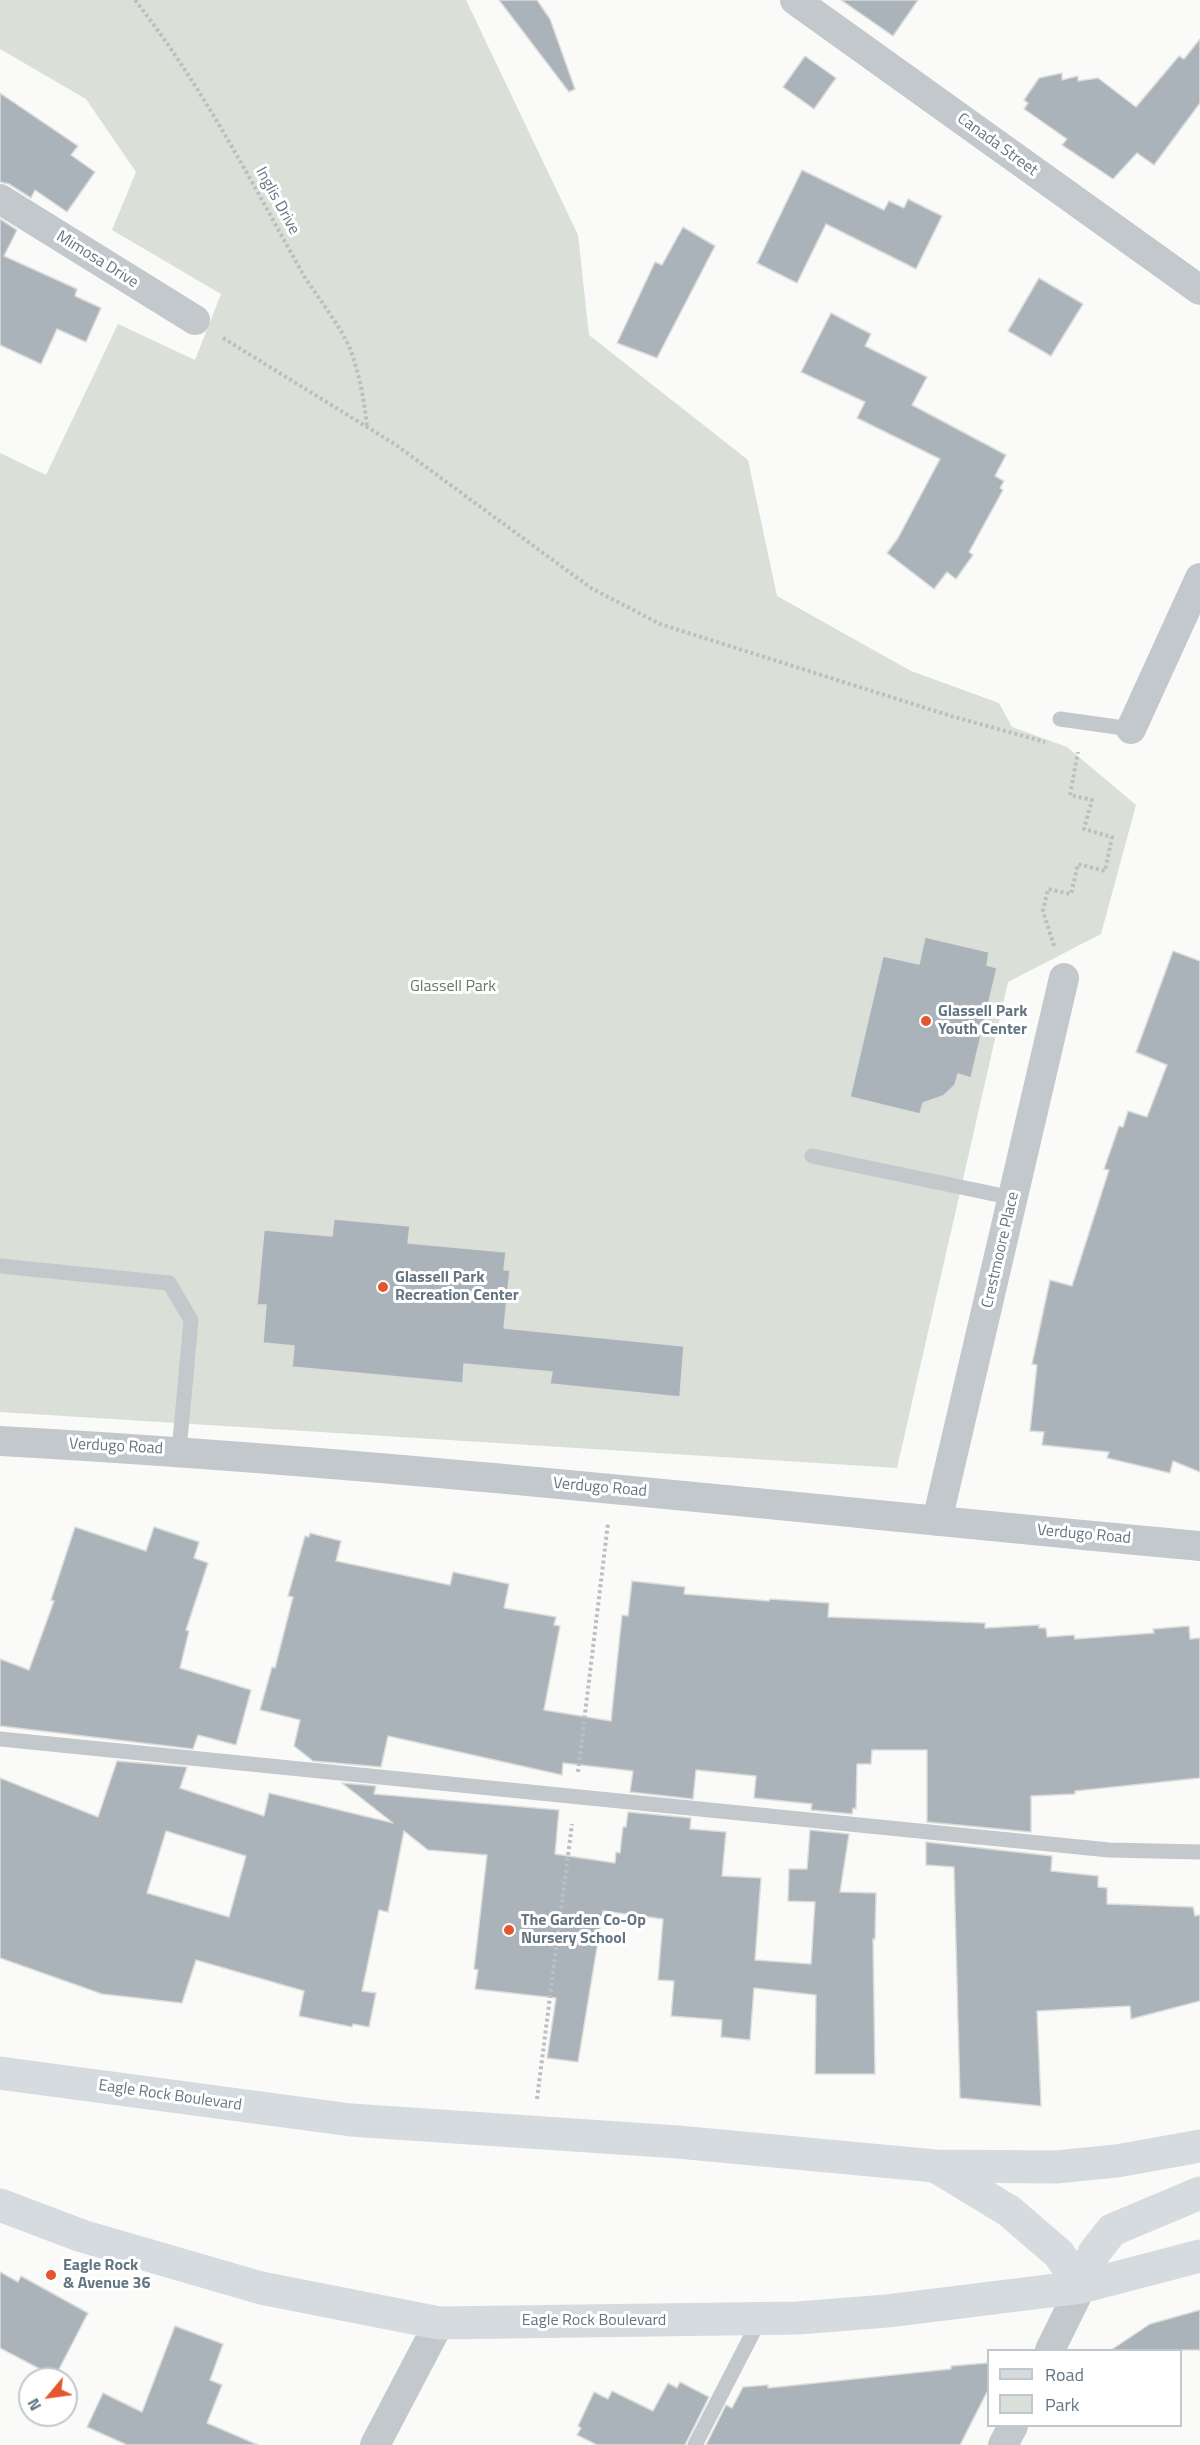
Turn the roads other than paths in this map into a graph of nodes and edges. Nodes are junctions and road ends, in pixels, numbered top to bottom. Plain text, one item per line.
1 (795, 0) edge
2 (0, 199) edge
3 (1200, 290) edge
4 (195, 320) road end
5 (1200, 578) edge
6 (1060, 719) road end
7 (1131, 729) joint
8 (1064, 978) dead end
9 (812, 1156) dead end
10 (1013, 1198) junction
11 (0, 1266) edge
12 (0, 1441) edge
13 (179, 1451) junction
14 (938, 1521) junction
15 (1200, 1546) edge
16 (0, 1739) edge
17 (1200, 1852) edge
18 (0, 2073) edge
19 (1200, 2146) edge
20 (935, 2166) junction
21 (1200, 2193) edge
22 (0, 2205) edge
23 (1200, 2256) edge
24 (1081, 2287) junction
25 (760, 2319) junction
26 (440, 2323) junction
27 (1050, 2349) edge
28 (1012, 2427) edge
29 (375, 2445) edge
30 (695, 2445) edge
31 (1003, 2445) edge

1 - 3 street, Canada Street
2 - 4 street, Mimosa Drive
5 - 7 street
6 - 7 lane
8 - 10 street, Crestmoore Place
9 - 10 lane
10 - 14 street, Crestmoore Place
11 - 13 lane
12 - 13 street, Verdugo Road
13 - 14 street, Verdugo Road
14 - 15 street, Verdugo Road
16 - 17 lane
18 - 20 main road, Eagle Rock Boulevard
19 - 20 main road, Eagle Rock Boulevard
20 - 24 main road
21 - 24 main road
22 - 26 main road, Eagle Rock Boulevard
23 - 24 main road, Eagle Rock Boulevard
24 - 25 main road, Eagle Rock Boulevard
24 - 27 street
25 - 26 main road, Eagle Rock Boulevard
25 - 30 lane
26 - 29 street
28 - 31 street

